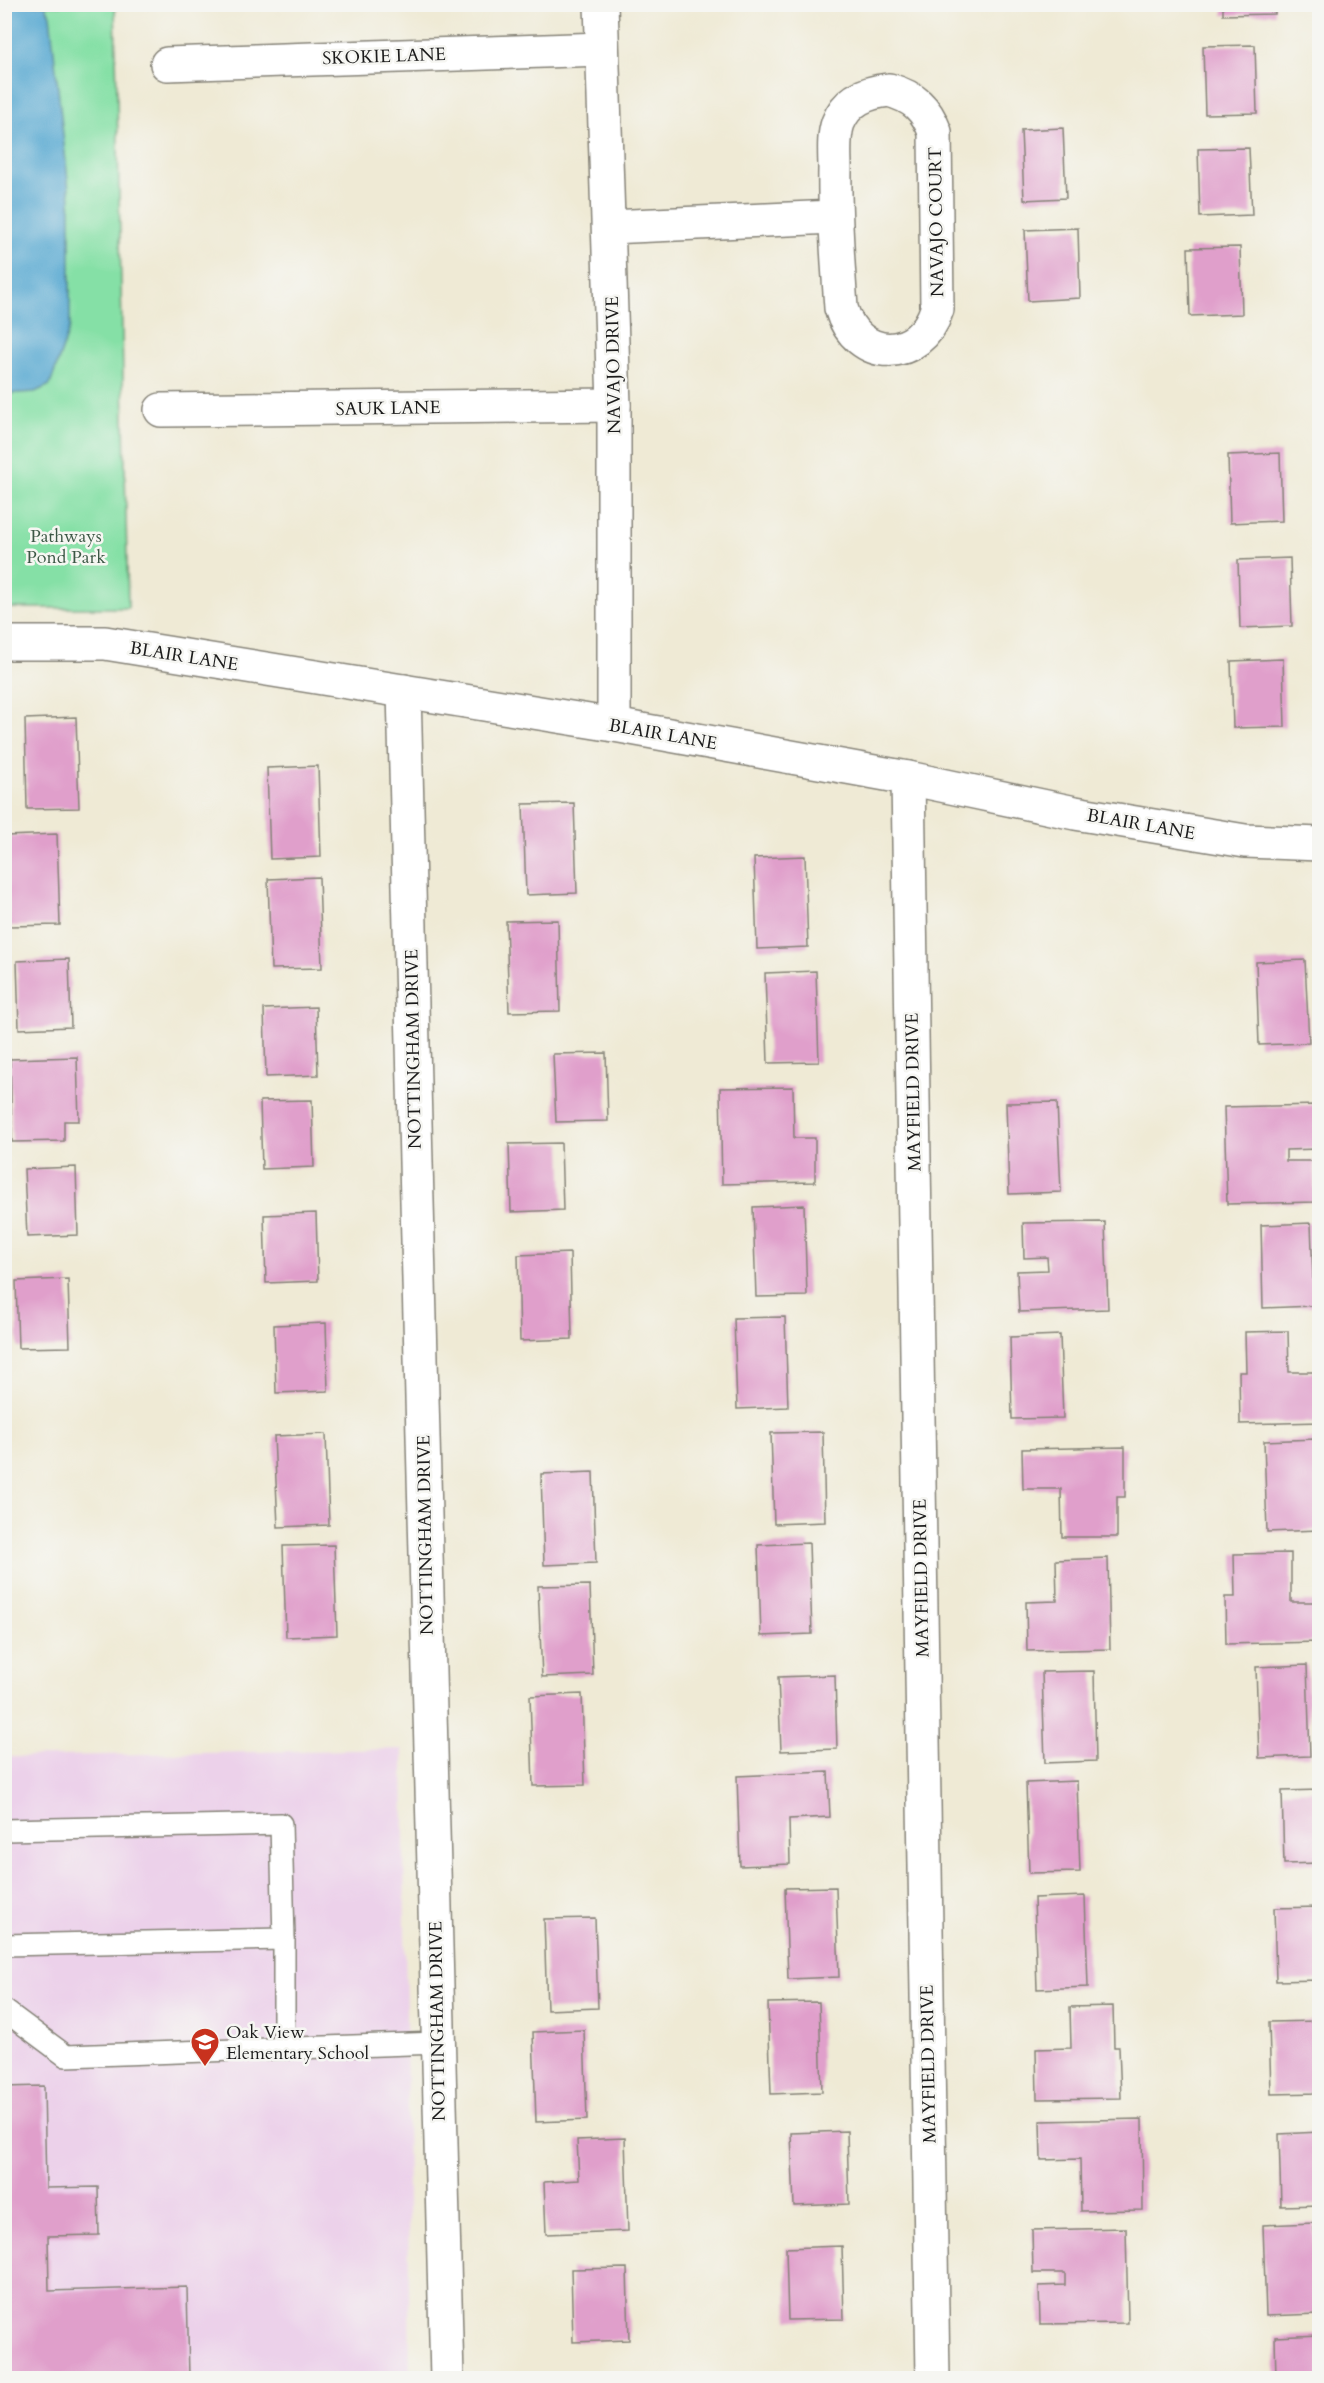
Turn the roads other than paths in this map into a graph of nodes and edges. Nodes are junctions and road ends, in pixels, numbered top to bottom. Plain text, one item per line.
1 (602, 4) edge
2 (602, 49) junction
3 (166, 63) dead end
4 (834, 217) junction
5 (609, 227) junction
6 (614, 405) junction
7 (161, 410) dead end
8 (4, 643) edge
9 (404, 691) junction
10 (614, 725) junction
11 (908, 778) junction
12 (1320, 844) edge
13 (4, 1830) edge
14 (284, 1940) junction
15 (4, 1945) edge
16 (4, 2010) edge
17 (438, 2043) junction
18 (284, 2047) junction
19 (447, 2379) edge
20 (933, 2379) edge

1 - 2 street, NAVAJO DRIVE
2 - 3 street, SKOKIE LANE
2 - 5 street, NAVAJO DRIVE
4 - 4 street, NAVAJO COURT
4 - 5 street
5 - 6 street, NAVAJO DRIVE
6 - 7 street, SAUK LANE
6 - 10 street, NAVAJO DRIVE
8 - 9 street, BLAIR LANE
9 - 10 street, BLAIR LANE
9 - 17 street, NOTTINGHAM DRIVE
10 - 11 street, BLAIR LANE
11 - 12 street, BLAIR LANE
11 - 20 street, MAYFIELD DRIVE
13 - 14 lane
14 - 15 lane
14 - 18 lane
16 - 18 lane
17 - 18 lane
17 - 19 street, NOTTINGHAM DRIVE

